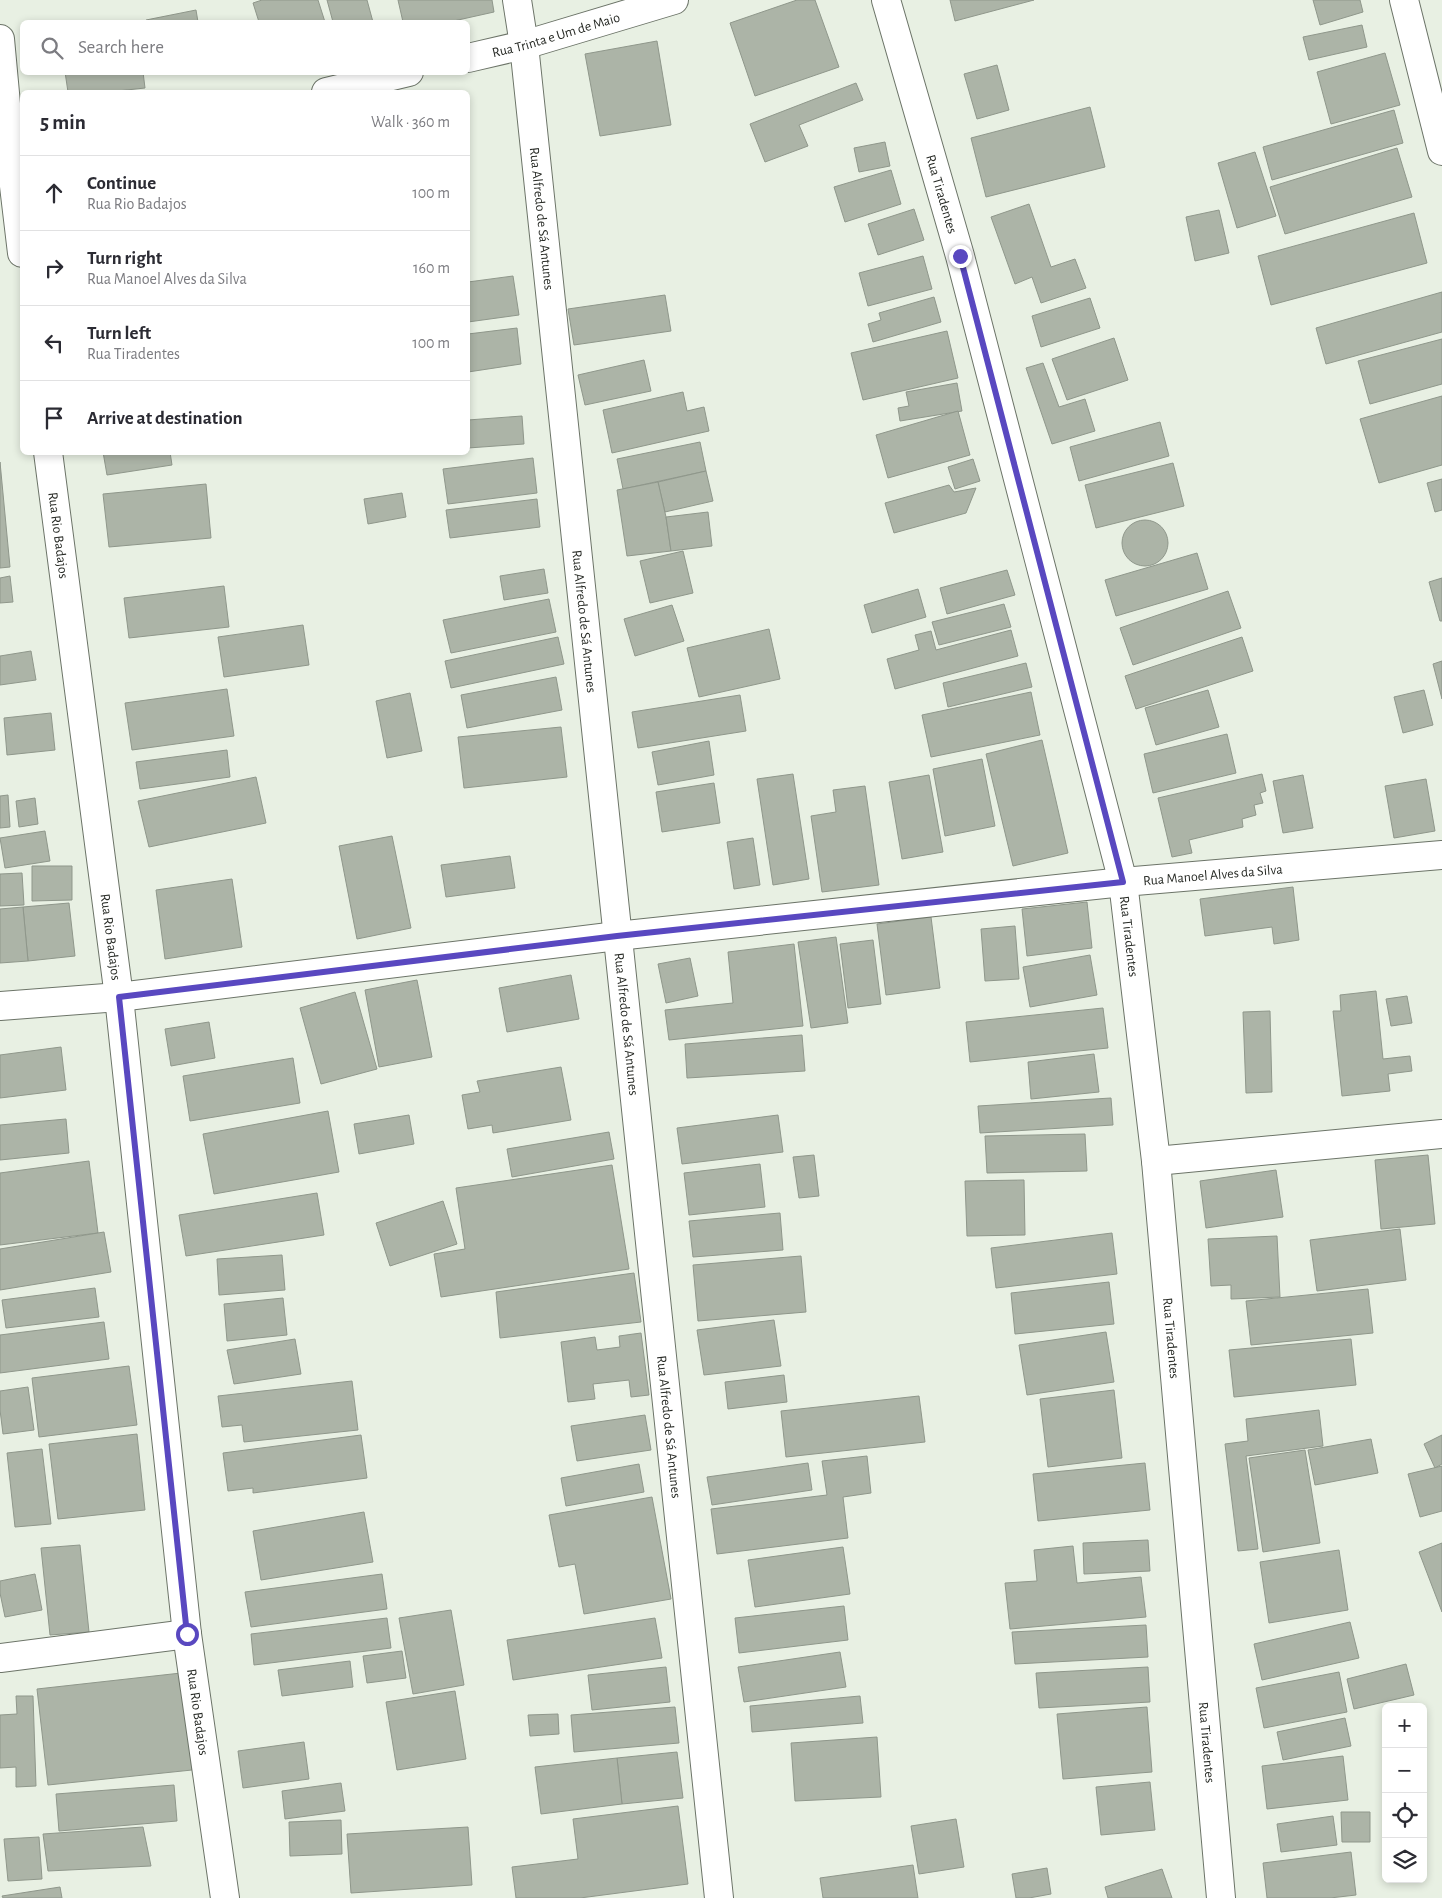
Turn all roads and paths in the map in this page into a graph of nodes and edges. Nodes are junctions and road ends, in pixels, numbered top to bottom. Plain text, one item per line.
1 (517, 0) edge
2 (674, 0) edge
3 (886, 0) edge
4 (1404, 0) edge
5 (0, 39) edge
6 (524, 45) junction
7 (470, 58) edge
8 (397, 75) edge
9 (334, 90) edge
10 (1442, 151) edge
11 (11, 169) edge
12 (20, 238) edge
13 (48, 455) edge
14 (1442, 855) edge
15 (1123, 882) junction
16 (617, 936) junction
17 (119, 997) junction
18 (0, 1006) edge
19 (1442, 1134) edge
20 (1156, 1161) junction
21 (187, 1634) junction
22 (0, 1658) edge
23 (225, 1898) edge
24 (719, 1898) edge
25 (1221, 1898) edge

1 - 6 street, Rua Alfredo de Sá Antunes
2 - 6 street, Rua Trinta e Um de Maio
3 - 15 street, Rua Tiradentes
4 - 10 street
5 - 11 street
6 - 7 street, Rua Trinta e Um de Maio
6 - 16 street, Rua Alfredo de Sá Antunes
8 - 9 street
11 - 12 street
13 - 17 street, Rua Rio Badajos
14 - 15 street, Rua Manoel Alves da Silva
15 - 16 street, Rua Manoel Alves da Silva
15 - 20 street, Rua Tiradentes
16 - 17 street, Rua Manoel Alves da Silva
16 - 24 street, Rua Alfredo de Sá Antunes
17 - 18 street, Rua Manoel Alves da Silva
17 - 21 street, Rua Rio Badajos
19 - 20 street
20 - 25 street, Rua Tiradentes
21 - 22 street
21 - 23 street, Rua Rio Badajos

